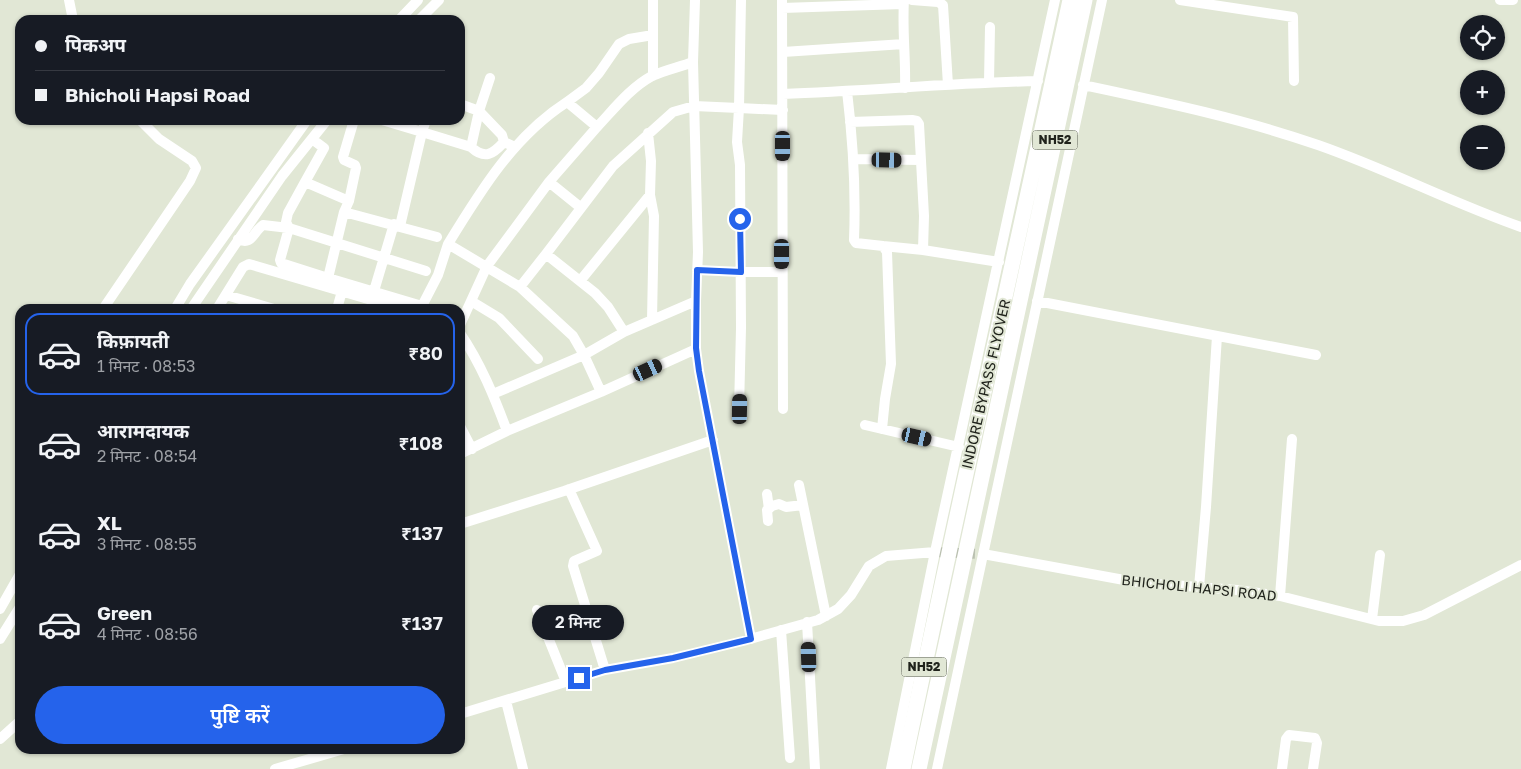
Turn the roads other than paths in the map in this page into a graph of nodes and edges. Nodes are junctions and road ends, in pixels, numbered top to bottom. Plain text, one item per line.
1 (69, 0) edge
2 (418, 0) edge
3 (439, 0) edge
4 (653, 0) edge
5 (695, 0) edge
6 (741, 0) edge
7 (1056, 0) edge
8 (1070, 0) edge
9 (1085, 0) edge
10 (1102, 0) edge
11 (1180, 0) edge
12 (1500, 0) edge
13 (1512, 0) edge
14 (906, 2) edge
15 (782, 4) edge
16 (71, 15) edge
17 (404, 15) edge
18 (424, 15) edge
19 (990, 27) dead end
20 (653, 35) junction
21 (904, 44) junction
22 (782, 52) junction
23 (693, 62) junction
24 (653, 76) junction
25 (490, 78) dead end
26 (1294, 81) dead end
27 (988, 82) junction
28 (1038, 82) junction
29 (948, 85) junction
30 (1083, 85) junction
31 (905, 88) junction
32 (847, 91) junction
33 (783, 94) junction
34 (567, 102) junction
35 (465, 106) edge
36 (694, 106) junction
37 (739, 108) junction
38 (783, 110) junction
39 (479, 111) junction
40 (850, 122) junction
41 (145, 125) edge
42 (303, 125) edge
43 (323, 125) edge
44 (353, 125) edge
45 (399, 125) edge
46 (424, 125) edge
47 (597, 127) junction
48 (422, 132) junction
49 (648, 133) junction
50 (312, 139) junction
51 (504, 142) junction
52 (471, 147) junction
53 (515, 147) junction
54 (853, 159) junction
55 (920, 160) junction
56 (305, 182) junction
57 (549, 182) junction
58 (650, 195) junction
59 (349, 201) junction
60 (580, 207) junction
61 (344, 212) junction
62 (397, 225) junction
63 (289, 228) junction
64 (1521, 228) edge
65 (437, 237) dead end
66 (238, 239) junction
67 (336, 244) junction
68 (448, 244) junction
69 (883, 246) junction
70 (923, 250) junction
71 (546, 254) junction
72 (384, 258) junction
73 (999, 262) junction
74 (487, 266) junction
75 (697, 270) junction
76 (426, 271) dead end
77 (741, 272) junction
78 (782, 272) junction
79 (328, 278) junction
80 (580, 282) junction
81 (520, 287) junction
82 (342, 291) junction
83 (374, 291) junction
84 (226, 294) junction
85 (471, 301) junction
86 (696, 301) junction
87 (1037, 301) junction
88 (106, 304) edge
89 (178, 304) edge
90 (194, 304) edge
91 (220, 304) edge
92 (258, 304) edge
93 (338, 304) edge
94 (385, 304) edge
95 (413, 304) edge
96 (424, 304) edge
97 (465, 314) edge
98 (652, 320) junction
99 (624, 332) junction
100 (1217, 336) junction
101 (465, 341) edge
102 (696, 348) junction
103 (584, 355) junction
104 (1316, 355) dead end
105 (538, 359) dead end
106 (601, 392) junction
107 (493, 394) junction
108 (740, 409) dead end
109 (783, 409) dead end
110 (865, 425) dead end
111 (882, 429) junction
112 (507, 431) junction
113 (465, 436) edge
114 (1292, 439) dead end
115 (713, 440) junction
116 (959, 447) junction
117 (472, 449) junction
118 (465, 452) edge
119 (799, 485) dead end
120 (569, 489) junction
121 (767, 494) dead end
122 (803, 505) junction
123 (769, 509) junction
124 (768, 521) dead end
125 (465, 522) edge
126 (935, 552) junction
127 (983, 554) junction
128 (1380, 555) dead end
129 (1521, 565) edge
130 (15, 583) edge
131 (1199, 587) junction
132 (1280, 596) junction
133 (0, 609) edge
134 (537, 610) dead end
135 (15, 616) edge
136 (826, 616) junction
137 (1372, 619) junction
138 (807, 622) junction
139 (781, 630) junction
140 (751, 639) junction
141 (0, 640) edge
142 (605, 670) junction
143 (566, 682) junction
144 (506, 701) junction
145 (465, 713) edge
146 (15, 726) edge
147 (0, 739) edge
148 (327, 754) edge
149 (790, 758) dead end
150 (276, 769) edge
151 (523, 769) edge
152 (815, 769) edge
153 (891, 769) edge
154 (903, 769) edge
155 (919, 769) edge
156 (938, 769) edge
157 (1282, 769) edge
158 (1313, 769) edge

1 - 16 street
2 - 17 street
3 - 18 street
4 - 20 street
5 - 23 street
6 - 37 street
7 - 28 street
8 - 154 highway, INDORE BYPASS FLYOVER / NH52
9 - 155 highway, INDORE BYPASS FLYOVER / NH52
10 - 30 street
11 - 26 street
12 - 13 street
14 - 15 street
14 - 21 street
14 - 29 street
15 - 22 street
19 - 27 street
20 - 24 street
20 - 34 street
21 - 22 street
21 - 31 street
22 - 33 street
23 - 24 street
23 - 36 street
24 - 47 street
25 - 39 street
27 - 28 street
27 - 29 street
28 - 73 street
29 - 31 street
30 - 64 street
30 - 87 street
31 - 32 street
32 - 33 street
32 - 40 street
33 - 38 street
34 - 47 street
34 - 53 street
35 - 39 street
36 - 37 street
36 - 49 street
36 - 75 street
37 - 38 street
37 - 77 street
38 - 78 street
39 - 51 street
39 - 52 street
40 - 54 street
40 - 55 street
41 - 88 street
42 - 89 street
43 - 50 street
44 - 59 street
45 - 48 street
46 - 48 street
47 - 57 street
48 - 52 street
48 - 62 street
49 - 58 street
49 - 60 street
50 - 56 street
50 - 66 street
51 - 52 street
51 - 53 street
53 - 68 street
54 - 55 street
54 - 69 street
55 - 70 street
56 - 59 street
56 - 63 street
57 - 60 street
57 - 74 street
58 - 80 street
58 - 98 street
59 - 61 street
60 - 71 street
61 - 62 street
61 - 67 street
62 - 65 street
62 - 72 street
63 - 66 street
63 - 67 street
63 - 79 street
66 - 90 street
67 - 72 street
67 - 79 street
68 - 74 street
68 - 96 street
69 - 70 street
69 - 111 street
70 - 73 street
71 - 80 street
71 - 81 street
72 - 76 street
72 - 83 street
73 - 116 street
74 - 81 street
74 - 85 street
75 - 77 street
75 - 86 street
77 - 78 street
77 - 108 street
78 - 109 street
79 - 83 street
80 - 99 street
81 - 103 street
82 - 84 street
82 - 93 street
82 - 94 street
83 - 95 street
84 - 91 street
84 - 92 street
85 - 97 street
85 - 105 street
86 - 98 street
86 - 102 street
87 - 100 street
87 - 127 street
98 - 99 street
99 - 103 street
100 - 104 street
100 - 131 street
101 - 107 street
102 - 106 street
102 - 115 street
103 - 106 street
103 - 107 street
106 - 112 street
107 - 112 street
110 - 111 street
111 - 116 street
112 - 117 street
113 - 117 street
114 - 132 street
115 - 120 street
115 - 140 street
116 - 126 street
117 - 118 street
119 - 122 street
120 - 125 street
120 - 142 street
121 - 123 street
122 - 123 street
122 - 136 street
123 - 124 street
126 - 136 street
126 - 153 street
127 - 131 street, BHICHOLI HAPSI ROAD
127 - 156 street
128 - 137 street
129 - 137 street, BHICHOLI HAPSI ROAD
130 - 133 street
131 - 132 street, BHICHOLI HAPSI ROAD
132 - 137 street, BHICHOLI HAPSI ROAD
134 - 143 street
135 - 141 street
136 - 138 street
138 - 139 street
138 - 152 street
139 - 140 street
139 - 149 street
140 - 142 street
142 - 143 street
143 - 144 street
144 - 145 street
144 - 151 street
146 - 147 street
148 - 150 street
157 - 158 street

